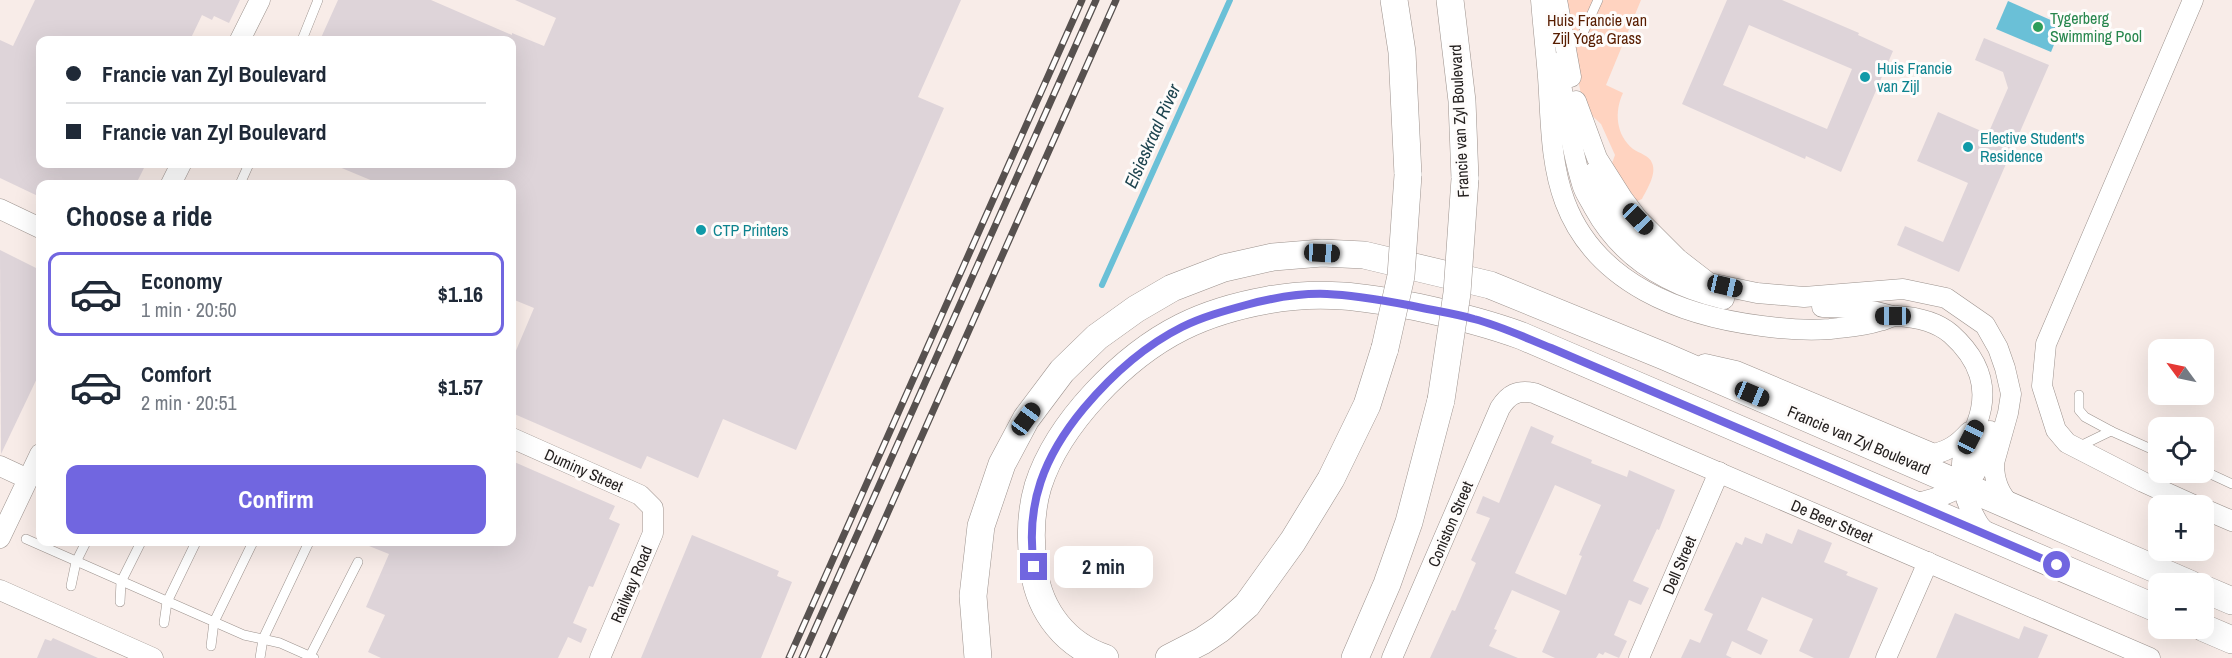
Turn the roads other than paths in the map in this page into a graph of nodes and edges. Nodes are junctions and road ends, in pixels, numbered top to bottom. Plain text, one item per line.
1 (260, 0) edge
2 (318, 0) edge
3 (1394, 0) edge
4 (1450, 0) edge
5 (1543, 0) edge
6 (1557, 0) edge
7 (1598, 0) edge
8 (2193, 0) edge
9 (1584, 31) dead end
10 (242, 36) edge
11 (304, 36) edge
12 (0, 209) edge
13 (36, 226) edge
14 (1946, 298) junction
15 (1664, 356) junction
16 (1513, 393) joint
17 (2079, 395) dead end
18 (1977, 424) junction
19 (2111, 431) junction
20 (516, 440) edge
21 (2078, 447) junction
22 (2148, 448) edge
23 (36, 462) edge
24 (0, 465) edge
25 (1719, 472) junction
26 (2214, 476) edge
27 (28, 479) junction
28 (2232, 484) edge
29 (1963, 485) junction
30 (2172, 495) edge
31 (1913, 504) junction
32 (2011, 506) junction
33 (653, 508) joint
34 (2214, 513) edge
35 (2232, 521) edge
36 (0, 538) edge
37 (26, 539) dead end
38 (1996, 539) junction
39 (36, 544) edge
40 (41, 546) edge
41 (84, 546) edge
42 (139, 546) edge
43 (194, 546) edge
44 (251, 546) edge
45 (307, 546) edge
46 (76, 562) junction
47 (358, 562) dead end
48 (1928, 562) junction
49 (2165, 573) edge
50 (122, 582) junction
51 (71, 586) dead end
52 (0, 590) edge
53 (2214, 593) edge
54 (2232, 601) edge
55 (120, 602) dead end
56 (167, 602) junction
57 (2148, 605) edge
58 (214, 622) junction
59 (164, 623) dead end
60 (2214, 632) edge
61 (263, 639) junction
62 (2232, 640) edge
63 (211, 646) dead end
64 (2140, 656) edge
65 (311, 657) edge
66 (153, 658) edge
67 (260, 658) edge
68 (600, 658) edge
69 (978, 658) edge
70 (1105, 658) edge
71 (1169, 658) edge
72 (1355, 658) edge
73 (1392, 658) edge
74 (1639, 658) edge
75 (1886, 658) edge

1 - 10 street
2 - 11 lane
3 - 71 main road, bridge
4 - 72 main road, Francie van Zyl Boulevard, bridge
5 - 18 street
6 - 14 street
7 - 9 lane
8 - 21 street
12 - 13 street
14 - 29 street
14 - 32 street
15 - 18 street
15 - 29 main road, Francie van Zyl Boulevard
15 - 69 main road, Francie van Zyl Boulevard
16 - 25 street, De Beer Street
16 - 73 street, Coniston Street
17 - 19 lane
18 - 29 street
19 - 21 lane
19 - 22 lane
20 - 33 street, Duminy Street
21 - 30 street
23 - 27 street
24 - 27 street
25 - 48 street, De Beer Street
25 - 74 street, Dell Street
26 - 28 lane
27 - 36 street
29 - 31 street
29 - 32 main road, Francie van Zyl Boulevard
29 - 38 street
31 - 38 main road
31 - 70 main road
32 - 49 main road, Francie van Zyl Boulevard
33 - 68 street, Railway Road
34 - 35 street
37 - 39 lane
38 - 57 main road
40 - 46 lane
41 - 46 lane
42 - 50 lane
43 - 56 lane
44 - 58 lane
45 - 61 lane
46 - 50 lane
46 - 51 lane
47 - 65 lane
48 - 64 street, De Beer Street
48 - 75 street
50 - 55 lane
50 - 56 lane
52 - 66 street
53 - 54 main road
56 - 58 lane
56 - 59 lane
58 - 61 lane
58 - 63 lane
60 - 62 main road
61 - 65 lane
61 - 67 lane

